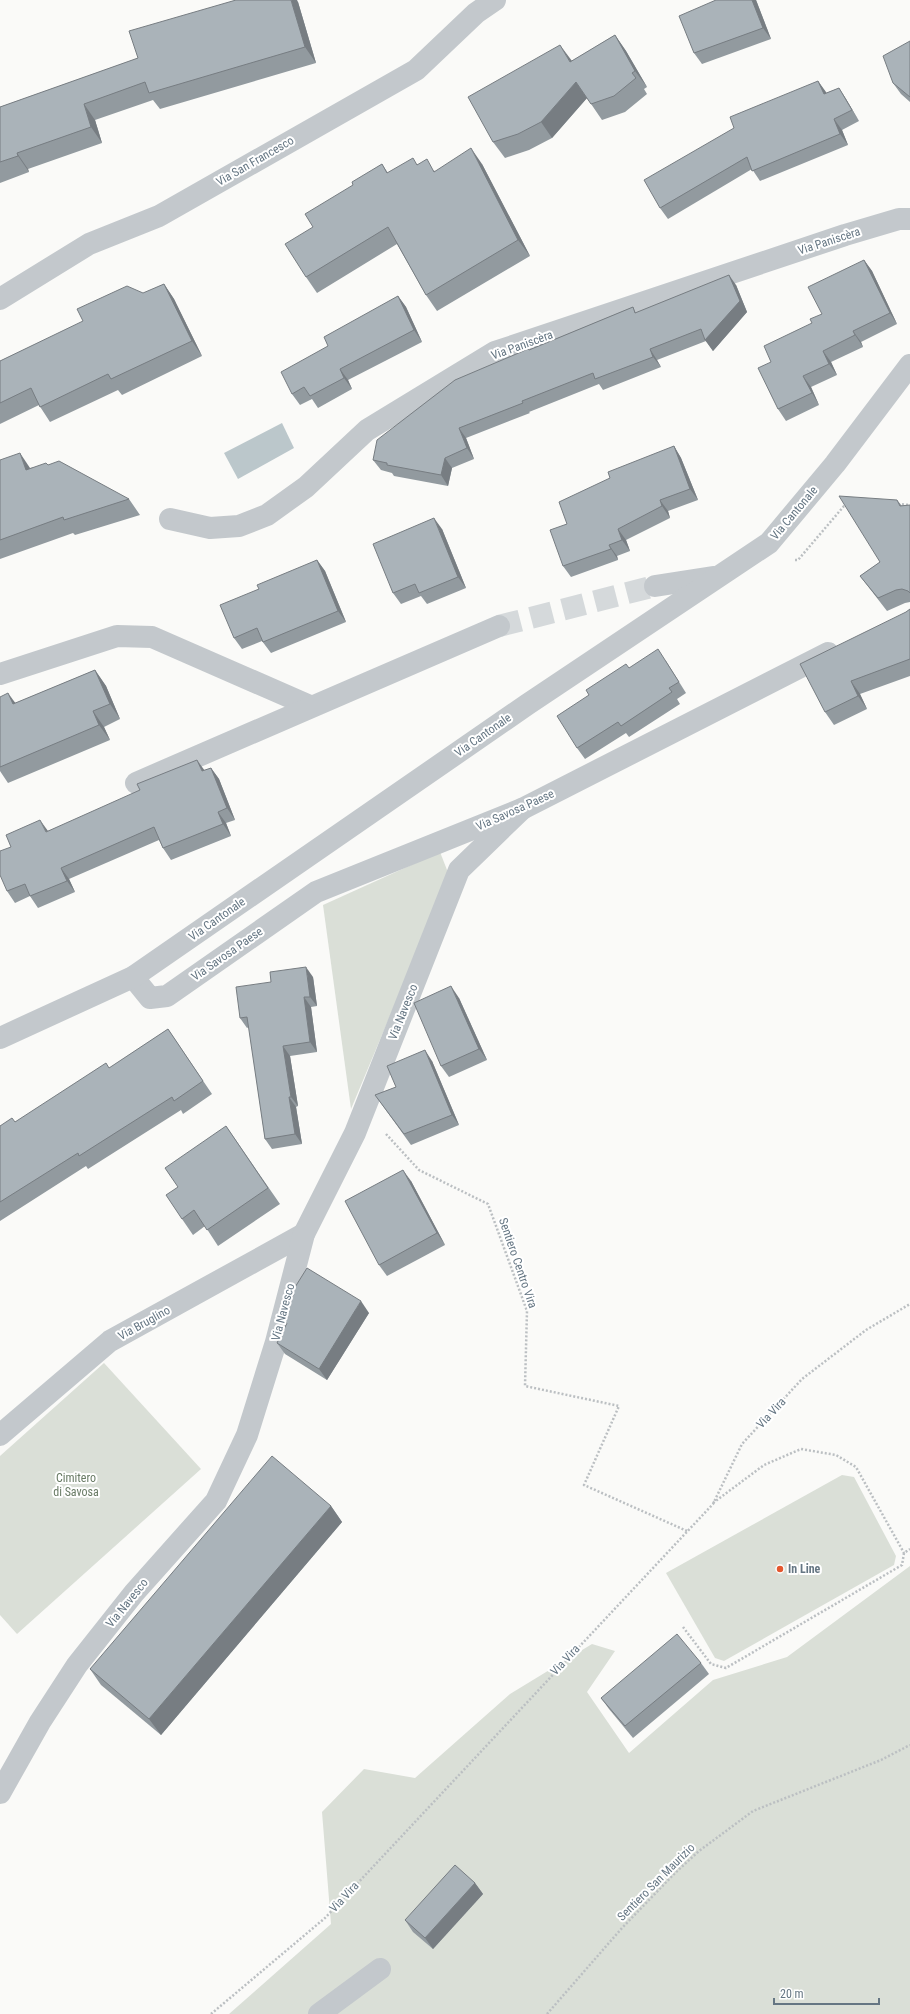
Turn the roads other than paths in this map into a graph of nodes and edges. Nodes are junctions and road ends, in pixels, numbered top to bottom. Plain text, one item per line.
1 (495, 0) edge
2 (910, 219) edge
3 (0, 299) edge
4 (910, 365) edge
5 (170, 519) dead end
6 (720, 576) junction
7 (655, 586) tunnel mouth
8 (499, 626) tunnel mouth
9 (848, 643) edge
10 (0, 674) edge
11 (310, 706) junction
12 (136, 783) edge
13 (522, 809) junction
14 (133, 977) junction
15 (0, 1038) edge
16 (304, 1234) junction
17 (0, 1435) edge
18 (0, 1793) edge
19 (380, 1969) dead end
20 (319, 2014) edge

1 - 3 street, Via San Francesco
2 - 5 street, Via Paniscèra
4 - 6 street, Via Cantonale
6 - 7 street
6 - 14 street, Via Cantonale
8 - 11 street
9 - 13 street, Via Savosa Paese
10 - 11 street
11 - 12 street
13 - 14 street, Via Savosa Paese
13 - 16 street, Via Navesco
14 - 15 street, Via Cantonale
16 - 17 street, Via Bruglino
16 - 18 street, Via Navesco
19 - 20 street

